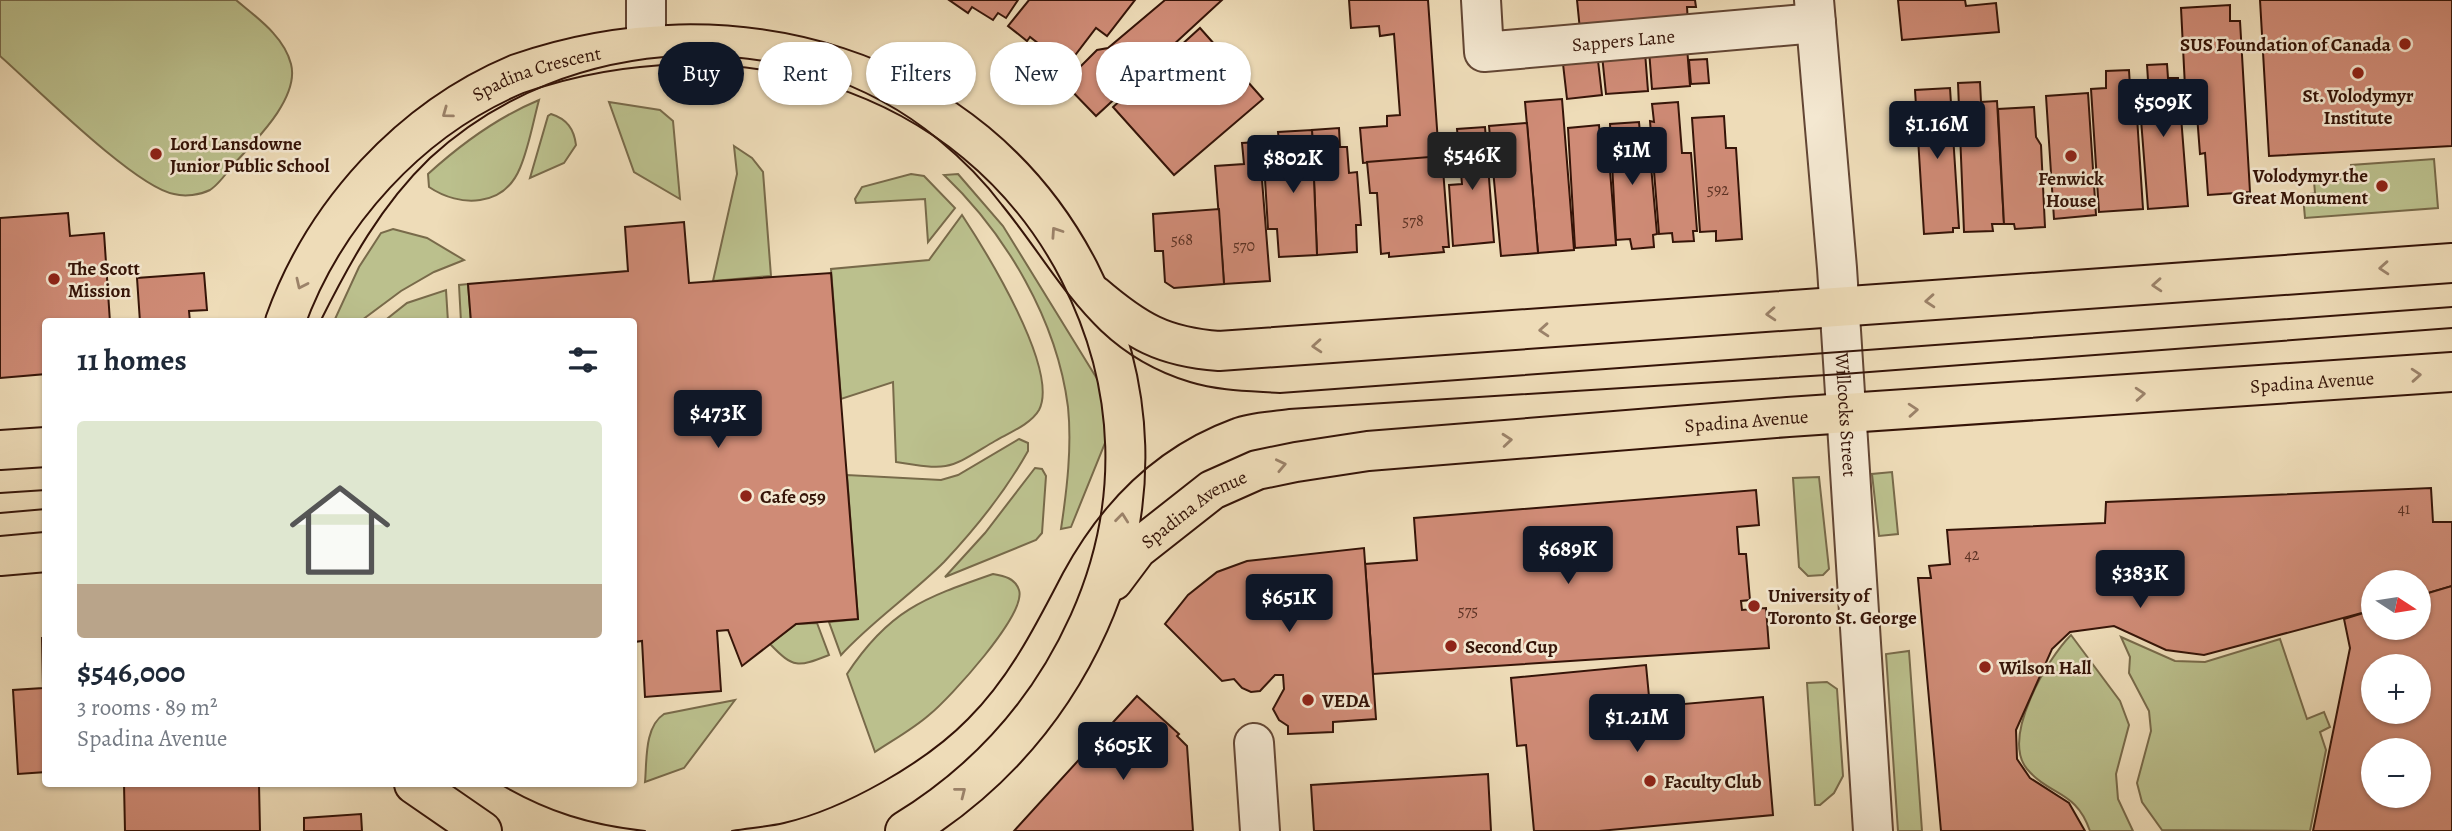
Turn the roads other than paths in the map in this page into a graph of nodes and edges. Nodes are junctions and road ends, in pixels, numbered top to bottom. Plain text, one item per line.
1 (646, 0) edge
2 (1481, 0) edge
3 (1815, 12) edge
4 (646, 38) junction
5 (2452, 263) edge
6 (1090, 292) junction
7 (1839, 308) junction
8 (287, 318) edge
9 (2452, 372) edge
10 (1845, 414) junction
11 (42, 447) edge
12 (0, 450) edge
13 (42, 552) edge
14 (0, 556) edge
15 (1097, 607) junction
16 (1254, 743) dead end
17 (418, 787) edge
18 (482, 831) edge
19 (905, 831) edge
20 (1260, 831) edge
21 (1873, 831) edge

1 - 4 street
2 - 3 street, Sappers Lane
3 - 7 street, Willcocks Street
6 -> 4 main road, Spadina Crescent
4 -> 8 main road, Spadina Crescent
5 -> 7 main road
7 -> 6 main road
15 -> 6 main road, Spadina Crescent
7 - 10 street, Willcocks Street
10 -> 9 main road, Spadina Avenue
15 -> 10 main road, Spadina Avenue
10 - 21 street, Willcocks Street
11 - 12 main road
13 - 14 main road
19 -> 15 main road
16 - 20 street
17 - 18 main road

